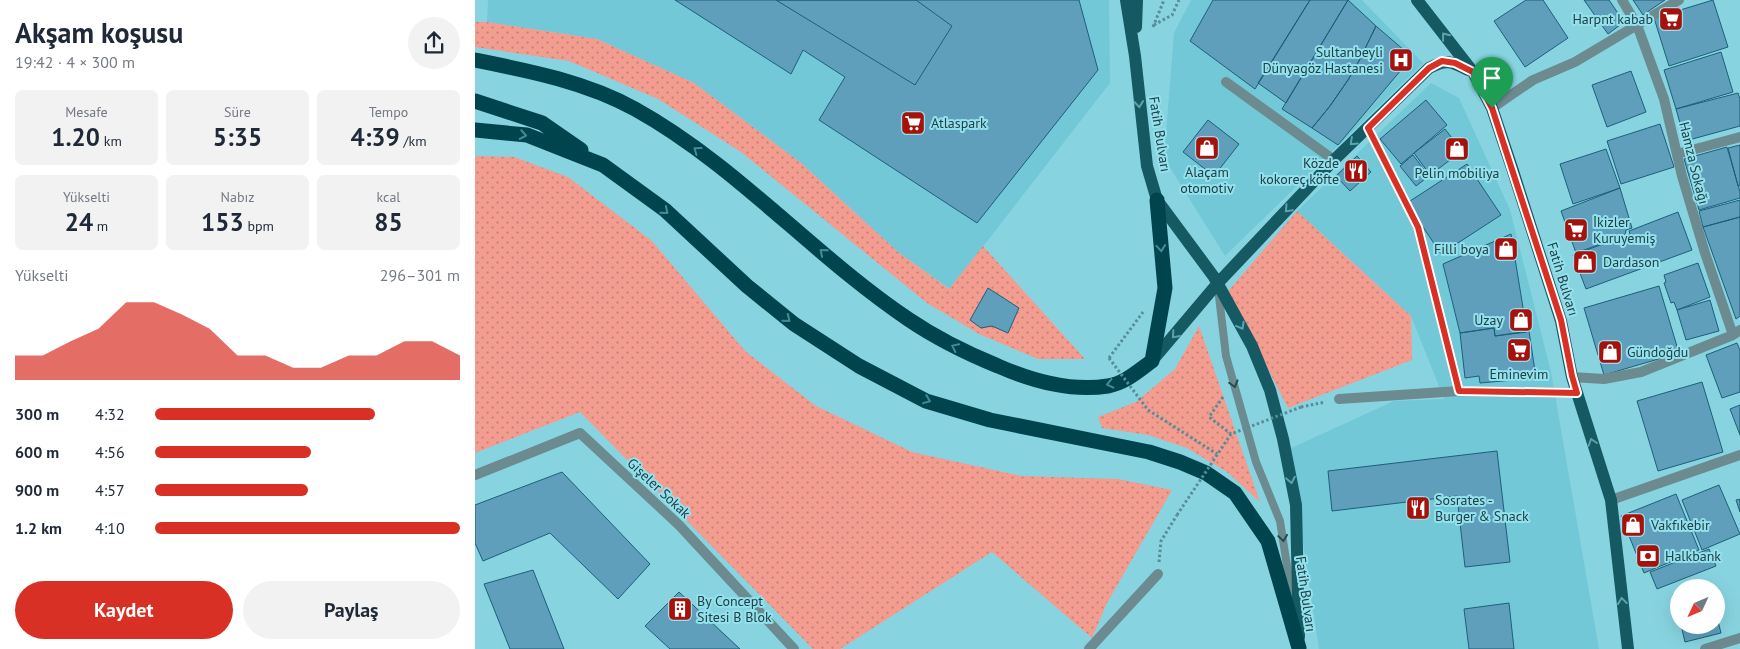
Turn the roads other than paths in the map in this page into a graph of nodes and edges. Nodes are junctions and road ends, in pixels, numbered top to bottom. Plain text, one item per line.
1 (1126, 0) edge
2 (1137, 0) edge
3 (1417, 0) edge
4 (1622, 0) edge
5 (1679, 0) edge
6 (1637, 25) junction
7 (1135, 56) junction
8 (475, 60) edge
9 (475, 66) edge
10 (508, 66) junction
11 (1473, 72) junction
12 (1226, 82) dead end
13 (475, 101) edge
14 (1492, 108) junction
15 (1368, 128) junction
16 (475, 130) edge
17 (1740, 137) edge
18 (1677, 154) junction
19 (1334, 160) junction
20 (603, 165) junction
21 (1157, 200) junction
22 (1217, 284) junction
23 (1737, 333) edge
24 (1152, 361) junction
25 (1572, 376) junction
26 (1459, 391) junction
27 (1577, 393) junction
28 (1339, 400) road end
29 (1740, 455) edge
30 (475, 475) edge
31 (1611, 500) junction
32 (1158, 574) road end
33 (1740, 638) edge
34 (1299, 648) edge
35 (794, 649) edge
36 (1089, 649) edge
37 (1628, 649) edge
38 (1705, 649) edge

1 - 7 main road, Fatih Bulvarı
2 - 7 main road
11 -> 3 main road, Fatih Bulvarı
4 - 6 street, Hamza Sokağı
5 - 6 street
6 - 14 street
6 - 18 street, Hamza Sokağı
7 -> 21 main road, Fatih Bulvarı
8 - 10 highway
9 - 10 highway
24 -> 10 highway
11 - 14 main road, Fatih Bulvarı
11 - 15 main road
12 - 19 street
13 - 20 highway
14 - 25 main road, Fatih Bulvarı
15 -> 19 main road
15 - 26 street
16 -> 20 highway
17 - 18 street
18 - 23 street, Hamza Sokağı
19 -> 22 main road
20 -> 34 highway
21 - 22 main road, Fatih Bulvarı
21 -> 24 highway
22 -> 24 main road
22 -> 34 lane, Fatih Bulvarı
22 -> 34 main road, Fatih Bulvarı
23 - 25 street
25 - 27 main road, Fatih Bulvarı
26 - 27 street
26 - 28 street
31 -> 27 main road, Fatih Bulvarı
29 - 31 street
30 - 35 street, Gişeler Sokak
37 -> 31 main road, Fatih Bulvarı
32 - 36 street
33 - 38 street

